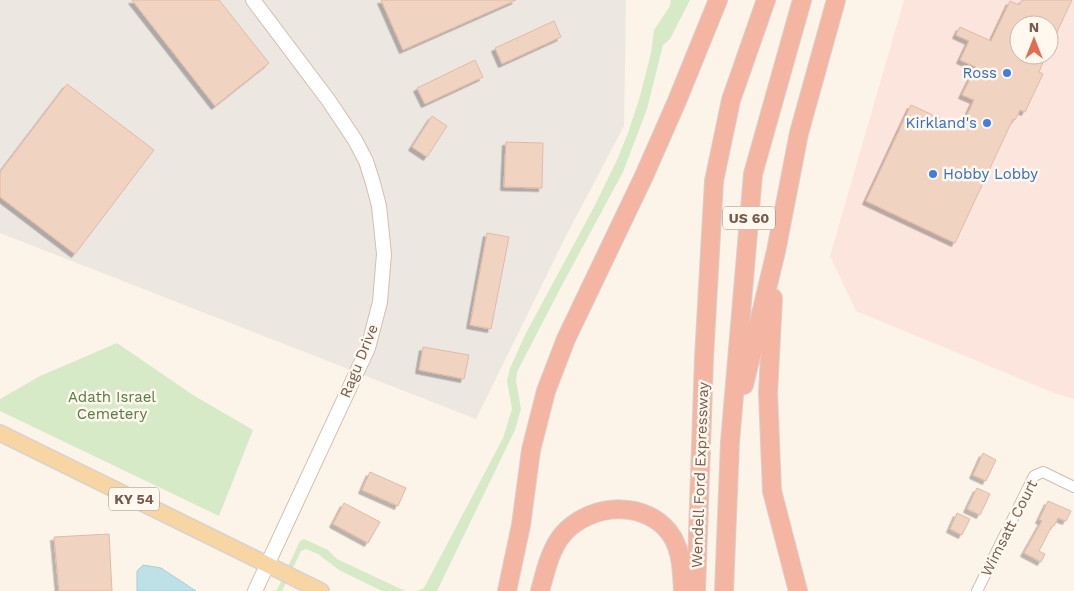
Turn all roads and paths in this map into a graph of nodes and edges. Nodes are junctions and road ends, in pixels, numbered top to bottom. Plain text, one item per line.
1 (253, 0) edge
2 (718, 0) edge
3 (766, 0) edge
4 (802, 0) edge
5 (836, 0) edge
6 (776, 251) junction
7 (0, 433) edge
8 (730, 442) junction
9 (1074, 487) edge
10 (267, 565) junction
11 (255, 591) edge
12 (320, 591) edge
13 (507, 591) edge
14 (540, 591) edge
15 (683, 591) edge
16 (696, 591) edge
17 (724, 591) edge
18 (798, 591) edge
19 (976, 591) edge

1 - 10 street, Ragu Drive
2 - 13 highway
3 - 16 highway, Wendell Ford Expressway / US 60
4 - 8 highway, US 60
5 - 6 highway
6 - 8 highway
6 - 18 highway
7 - 10 main road, KY 54
8 - 17 highway, Wendell Ford Expressway / US 60
9 - 19 street, Wimsatt Court
10 - 11 street, Ragu Drive
10 - 12 main road, KY 54
14 - 15 highway

